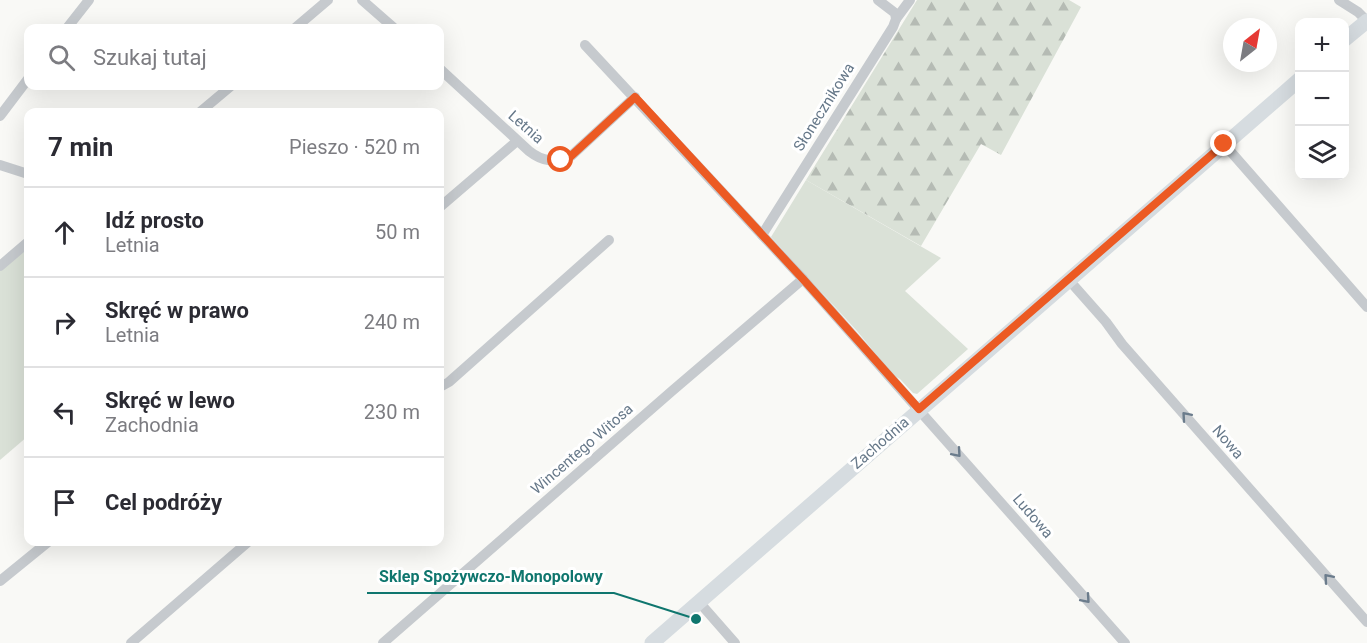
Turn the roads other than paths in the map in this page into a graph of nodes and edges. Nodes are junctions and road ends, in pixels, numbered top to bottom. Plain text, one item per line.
1 (88, 0) edge
2 (328, 0) edge
3 (362, 0) edge
4 (878, 0) edge
5 (910, 0) edge
6 (1339, 0) edge
7 (896, 19) junction
8 (1367, 21) edge
9 (70, 24) edge
10 (300, 24) edge
11 (389, 24) edge
12 (1349, 36) edge
13 (585, 45) dead end
14 (444, 73) edge
15 (1295, 82) edge
16 (24, 84) edge
17 (226, 90) edge
18 (635, 97) junction
19 (205, 108) edge
20 (0, 116) edge
21 (517, 141) junction
22 (1224, 144) junction
23 (0, 165) edge
24 (24, 173) edge
25 (444, 204) edge
26 (762, 235) junction
27 (609, 240) dead end
28 (24, 245) edge
29 (0, 266) edge
30 (803, 279) junction
31 (1068, 279) junction
32 (1367, 307) edge
33 (444, 385) edge
34 (919, 409) junction
35 (43, 546) edge
36 (243, 546) edge
37 (0, 581) edge
38 (699, 602) junction
39 (1367, 622) edge
40 (131, 643) edge
41 (382, 643) edge
42 (652, 643) edge
43 (735, 643) edge
44 (1125, 643) edge

1 - 9 street
2 - 10 street
3 - 11 street
4 - 7 street
5 - 7 street, Słonecznikowa
6 - 8 street
7 - 26 street, Słonecznikowa
8 - 12 street
13 - 18 street
14 - 21 street, Letnia
15 - 22 street, Zachodnia
16 - 20 street
17 - 19 street
18 - 21 street, Letnia
18 - 26 street
21 - 25 street
22 - 31 street, Zachodnia
22 - 32 street
23 - 24 street
26 - 30 street
27 - 33 street
28 - 29 street
30 - 34 street
30 - 41 street, Wincentego Witosa
31 - 34 street, Zachodnia
39 -> 31 street, Nowa
34 - 38 street, Zachodnia
34 -> 44 street, Ludowa
35 - 37 street
36 - 40 street
38 - 42 street, Zachodnia
38 - 43 street

